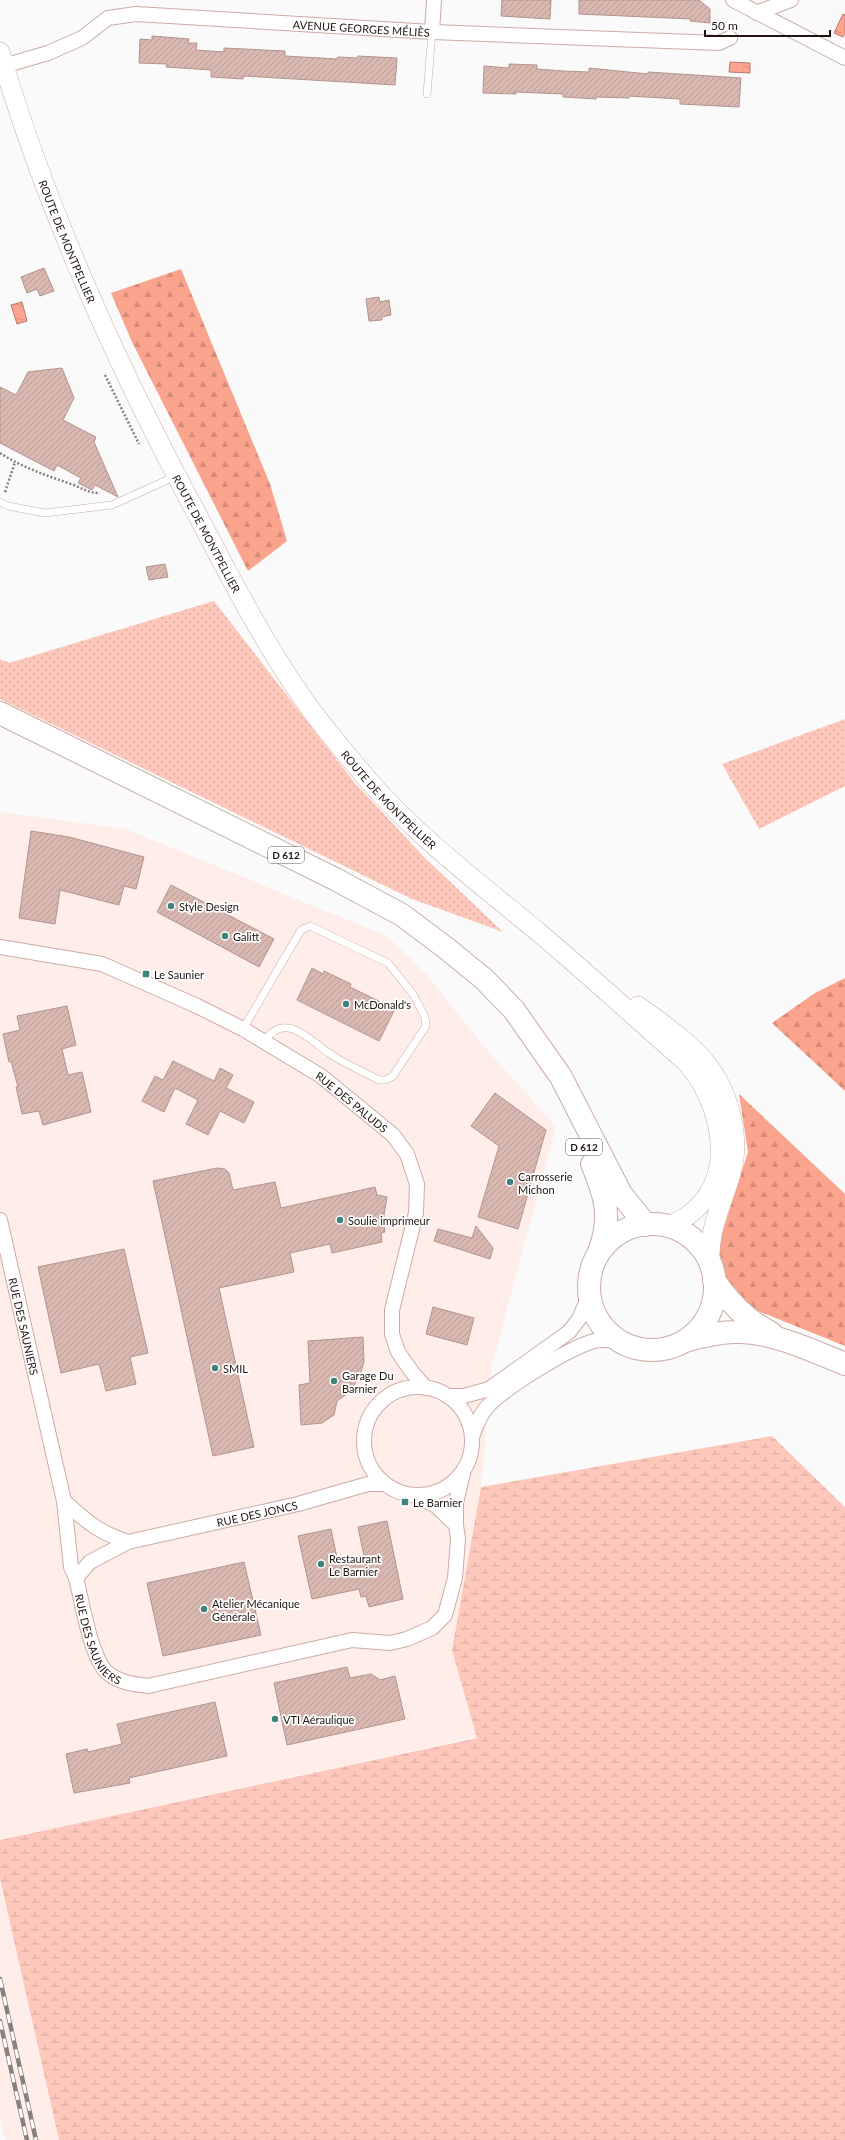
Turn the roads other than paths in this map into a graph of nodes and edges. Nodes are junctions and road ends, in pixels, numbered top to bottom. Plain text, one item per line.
1 (434, 0) edge
2 (733, 0) edge
3 (791, 0) edge
4 (756, 13) junction
5 (432, 32) junction
6 (730, 38) dead end
7 (845, 58) edge
8 (1, 62) edge
9 (428, 94) dead end
10 (176, 476) junction
11 (1, 502) edge
12 (0, 713) edge
13 (539, 932) junction
14 (1, 948) edge
15 (243, 1029) junction
16 (264, 1042) junction
17 (538, 1045) junction
18 (0, 1220) edge
19 (646, 1224) junction
20 (668, 1226) junction
21 (598, 1254) junction
22 (712, 1272) junction
23 (589, 1296) junction
24 (618, 1341) junction
25 (684, 1341) junction
26 (788, 1342) junction
27 (845, 1364) edge
28 (426, 1388) junction
29 (447, 1396) junction
30 (472, 1437) junction
31 (464, 1469) junction
32 (385, 1484) junction
33 (412, 1495) junction
34 (64, 1501) junction
35 (456, 1525) junction
36 (128, 1542) junction
37 (76, 1578) junction

1 - 5 street
2 - 4 street
3 - 4 street
4 - 7 street
5 - 6 street, AVENUE GEORGES MÉLIÈS
5 - 8 street, AVENUE GEORGES MÉLIÈS
5 - 9 lane
8 - 10 main road, ROUTE DE MONTPELLIER
10 - 11 lane
10 - 13 main road, ROUTE DE MONTPELLIER
12 - 17 main road, D 612
13 - 20 main road
13 - 22 main road
14 - 15 street, RUE DES PALUDS
15 - 16 street, RUE DES PALUDS
15 - 16 lane
16 - 28 street, RUE DES PALUDS
17 - 19 main road, D 612
17 - 21 main road, D 612
18 - 34 street, RUE DES SAUNIERS
19 - 20 main road
19 - 21 main road
20 - 22 main road
21 - 23 main road
22 - 25 main road
22 - 26 main road
23 - 24 main road
23 - 29 street
24 - 25 main road
24 - 30 street
25 - 26 main road
26 - 27 main road
28 - 29 street
28 - 32 street
29 - 30 street
30 - 31 street
31 - 33 street
31 - 35 street, RUE DES SAUNIERS
32 - 33 street
32 - 36 street, RUE DES JONCS
33 - 35 street
34 - 36 street
34 - 37 street, RUE DES SAUNIERS
35 - 37 street, RUE DES SAUNIERS
36 - 37 street, RUE DES JONCS

